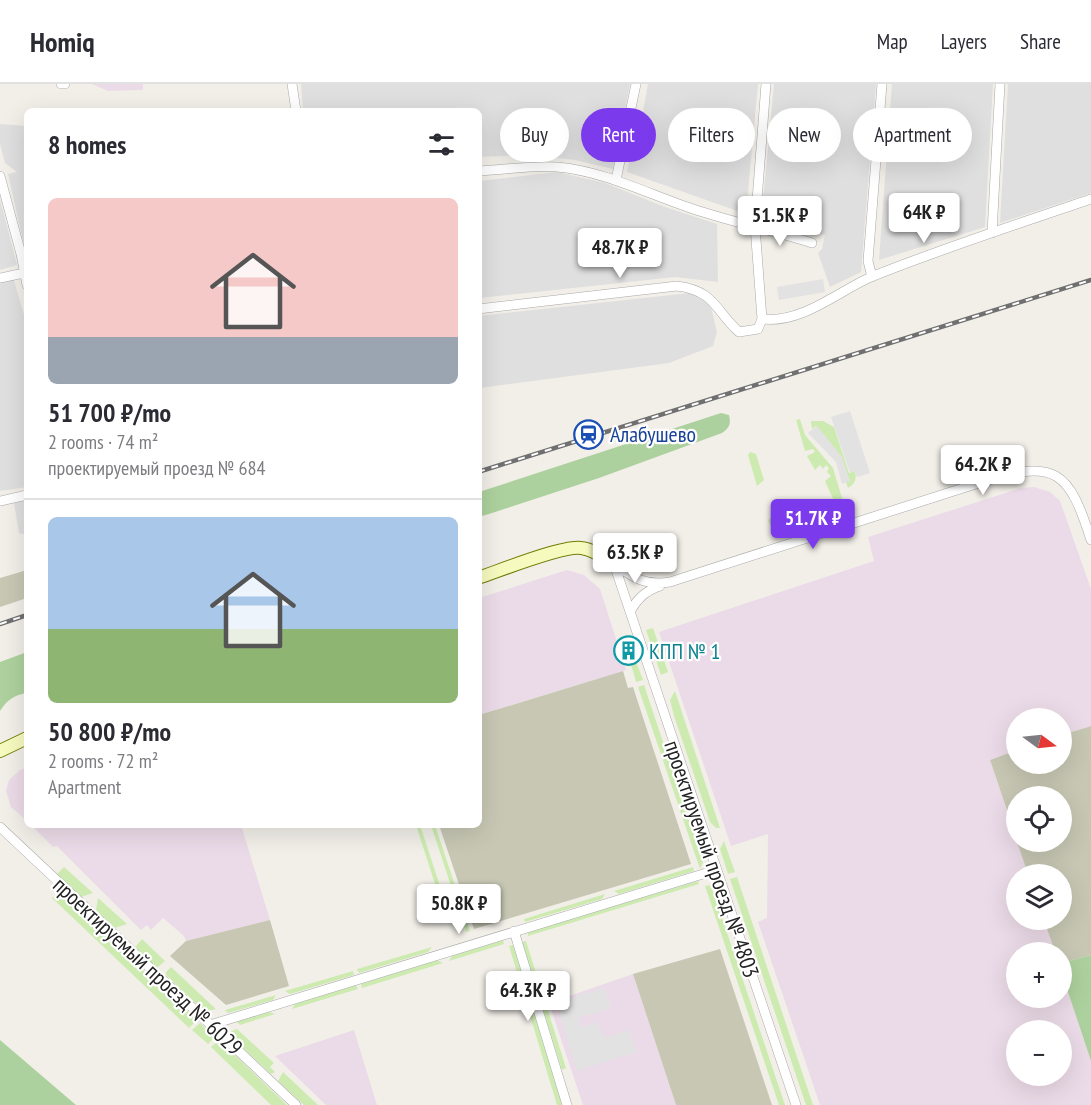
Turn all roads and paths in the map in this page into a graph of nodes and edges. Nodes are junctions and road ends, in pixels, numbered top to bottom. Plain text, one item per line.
1 (292, 84) edge
2 (636, 84) edge
3 (766, 84) edge
4 (882, 84) edge
5 (1000, 84) edge
6 (296, 108) edge
7 (482, 171) edge
8 (0, 176) edge
9 (616, 180) junction
10 (1091, 200) edge
11 (755, 226) junction
12 (992, 233) junction
13 (812, 243) dead end
14 (24, 273) joint
15 (872, 277) junction
16 (0, 278) edge
17 (482, 309) edge
18 (762, 318) junction
19 (24, 496) edge
20 (0, 501) edge
21 (1091, 540) edge
22 (614, 564) junction
23 (482, 577) edge
24 (670, 582) junction
25 (630, 612) junction
26 (24, 739) edge
27 (0, 751) edge
28 (0, 827) edge
29 (716, 870) junction
30 (514, 931) junction
31 (210, 1025) junction
32 (296, 1105) edge
33 (567, 1105) edge
34 (796, 1105) edge

1 - 6 street
2 - 9 street
3 - 11 street
4 - 15 street
5 - 12 street
7 - 9 street
8 - 14 street
9 - 11 street
10 - 12 street
11 - 13 street
11 - 18 street
12 - 15 street
14 - 16 street
15 - 18 street
17 - 18 street
19 - 20 street
21 - 24 street
22 - 23 street
22 - 24 street
22 - 25 street, проектируемый проезд № 4803
24 - 25 street
25 - 29 street, проектируемый проезд № 4803
26 - 27 street
28 - 31 street, проектируемый проезд № 6029
29 - 30 street
29 - 34 street, проектируемый проезд № 4803
30 - 31 street
30 - 33 street
31 - 32 street, проектируемый проезд № 6029

